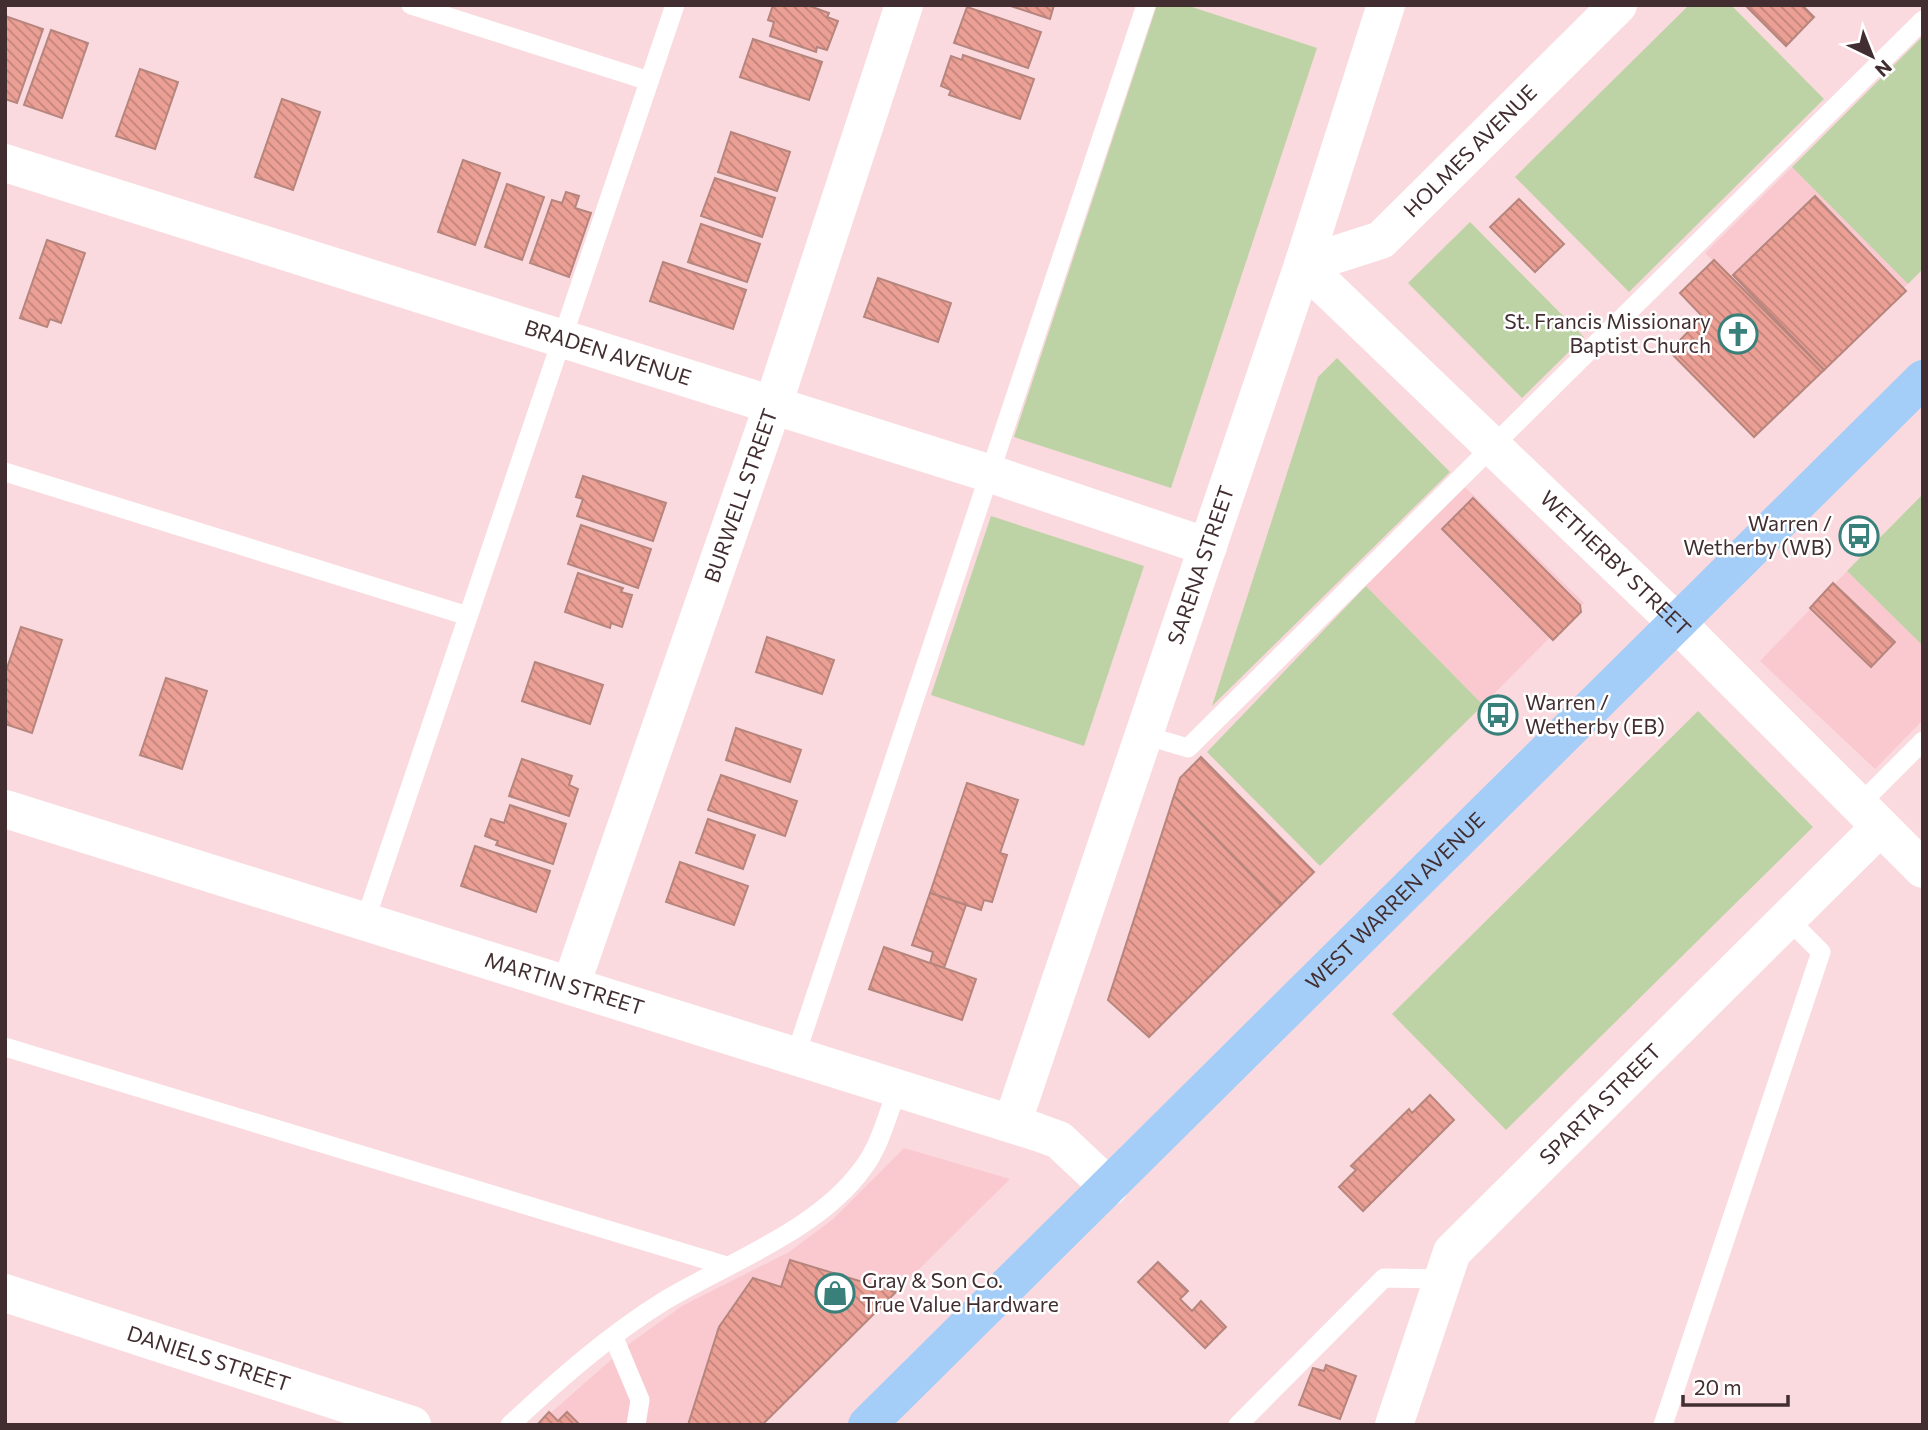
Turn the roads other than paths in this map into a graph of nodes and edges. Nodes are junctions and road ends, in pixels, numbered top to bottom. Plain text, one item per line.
1 (411, 5) edge
2 (675, 5) edge
3 (904, 5) edge
4 (1146, 5) edge
5 (1618, 5) edge
6 (1377, 8) edge
7 (1923, 20) edge
8 (649, 81) junction
9 (5, 163) edge
10 (1303, 265) junction
11 (562, 338) junction
12 (1923, 379) edge
13 (773, 405) junction
14 (1493, 448) junction
15 (5, 472) edge
16 (988, 473) junction
17 (1208, 547) junction
18 (468, 616) junction
19 (1676, 622) junction
20 (1144, 735) junction
21 (1923, 741) edge
22 (1868, 817) junction
23 (8, 820) edge
24 (1923, 869) edge
25 (1787, 918) junction
26 (365, 921) junction
27 (571, 985) junction
28 (5, 1047) edge
29 (795, 1057) junction
30 (897, 1090) junction
31 (1012, 1124) junction
32 (1108, 1187) junction
33 (727, 1266) junction
34 (1443, 1279) junction
35 (5, 1293) edge
36 (614, 1338) junction
37 (412, 1425) edge
38 (510, 1425) edge
39 (636, 1425) edge
40 (867, 1425) edge
41 (1238, 1425) edge
42 (1394, 1425) edge
43 (1663, 1425) edge

1 - 8 lane
2 - 8 lane
3 - 13 street, BURWELL STREET
4 - 16 lane
5 - 10 street, HOLMES AVENUE
6 - 10 street, SARENA STREET
7 - 14 lane
8 - 11 lane
9 - 11 street, BRADEN AVENUE
10 - 14 street, WETHERBY STREET
10 - 17 street, SARENA STREET
11 - 13 street, BRADEN AVENUE
11 - 18 lane
12 - 19 main road, WEST WARREN AVENUE
13 - 16 street, BRADEN AVENUE
13 - 27 street, BURWELL STREET
14 - 19 street, WETHERBY STREET
14 - 20 lane
15 - 18 lane
16 - 17 street, BRADEN AVENUE
16 - 29 lane
17 - 20 street, SARENA STREET
18 - 26 lane
19 - 22 street, WETHERBY STREET
19 - 32 main road, WEST WARREN AVENUE
20 - 31 street, SARENA STREET
21 - 22 lane
22 - 24 street, WETHERBY STREET
22 - 25 street, SPARTA STREET
23 - 26 street, MARTIN STREET
25 - 34 street, SPARTA STREET
25 - 43 lane
26 - 27 street, MARTIN STREET
27 - 29 street, MARTIN STREET
28 - 33 lane
29 - 30 street, MARTIN STREET
30 - 31 street, MARTIN STREET
30 - 33 lane
31 - 32 street, MARTIN STREET
32 - 40 main road, WEST WARREN AVENUE
33 - 36 lane
34 - 41 lane
34 - 42 street, SPARTA STREET
35 - 37 street, DANIELS STREET
36 - 38 lane
36 - 39 lane

